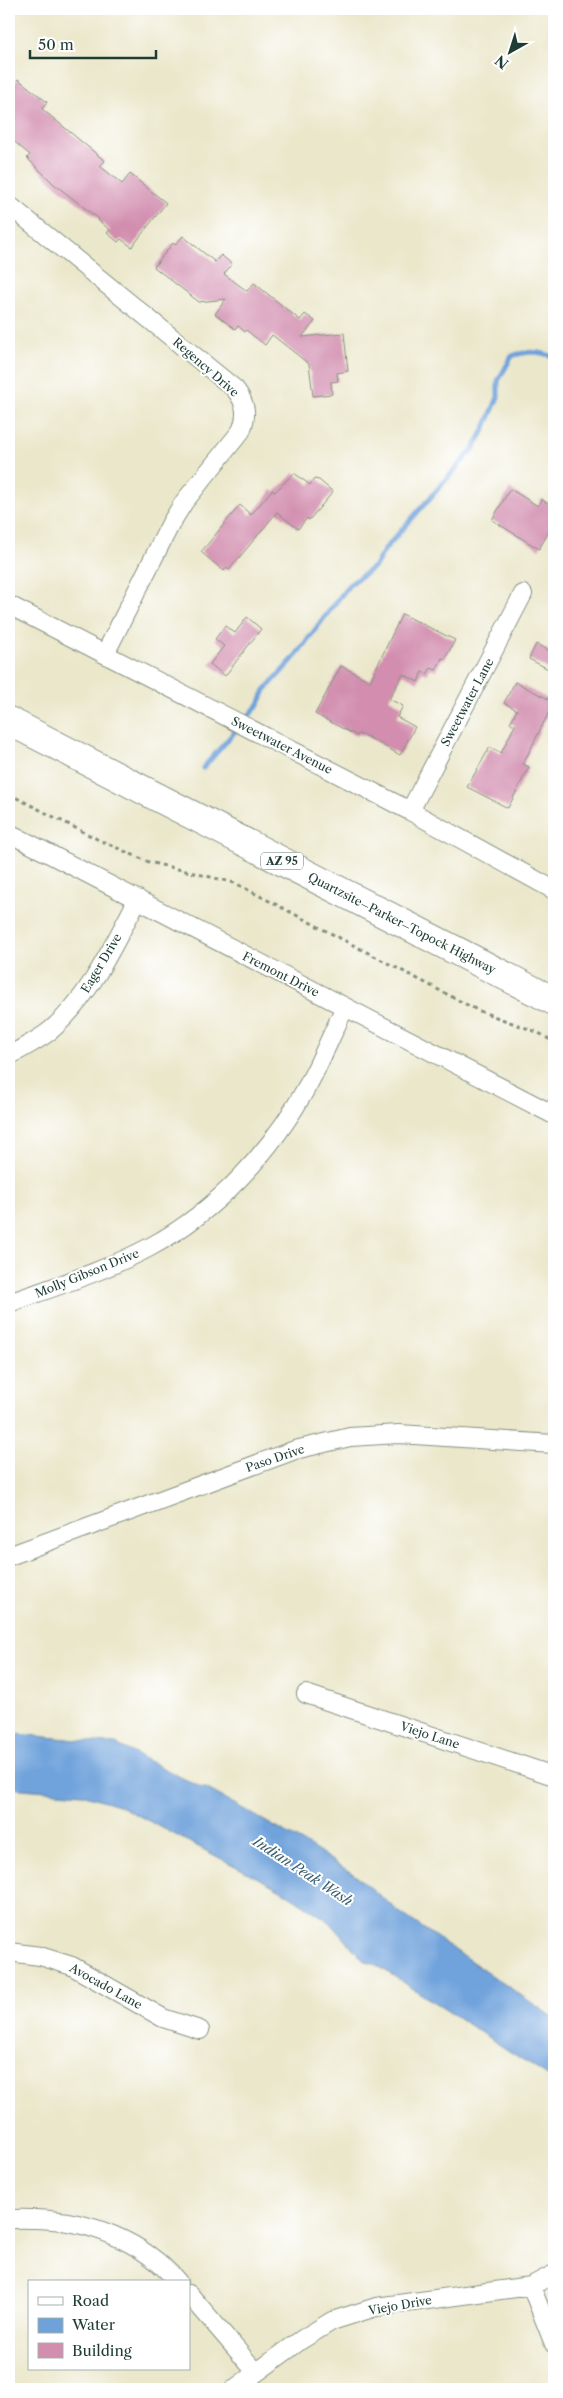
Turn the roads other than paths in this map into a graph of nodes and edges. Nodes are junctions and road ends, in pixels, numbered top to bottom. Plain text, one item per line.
1 (9, 205) edge
2 (524, 594) dead end
3 (9, 605) edge
4 (105, 654) junction
5 (9, 721) edge
6 (410, 811) junction
7 (9, 833) edge
8 (554, 890) edge
9 (138, 899) junction
10 (554, 1001) edge
11 (345, 1007) junction
12 (9, 1056) edge
13 (554, 1115) edge
14 (9, 1304) edge
15 (554, 1444) edge
16 (9, 1556) edge
17 (306, 1694) dead end
18 (554, 1776) edge
19 (9, 1952) edge
20 (200, 2030) dead end
21 (9, 2220) edge
22 (554, 2274) edge
23 (176, 2280) edge
24 (531, 2286) junction
25 (190, 2295) edge
26 (554, 2344) edge
27 (256, 2372) junction
28 (234, 2389) edge

1 - 4 street, Regency Drive
2 - 6 street, Sweetwater Lane
3 - 4 street, Sweetwater Avenue
4 - 6 street, Sweetwater Avenue
5 - 10 highway, Quartzsite–Parker–Topock Highway / AZ 95
6 - 8 street, Sweetwater Avenue
7 - 9 street, Fremont Drive
9 - 11 street, Fremont Drive
9 - 12 street, Eager Drive
11 - 13 street, Fremont Drive
11 - 14 street, Molly Gibson Drive
15 - 16 street, Paso Drive
17 - 18 street, Viejo Lane
19 - 20 street, Avocado Lane
21 - 23 street
22 - 24 street, Viejo Drive
24 - 26 street
24 - 27 street, Viejo Drive
25 - 27 street
27 - 28 street, Viejo Drive

